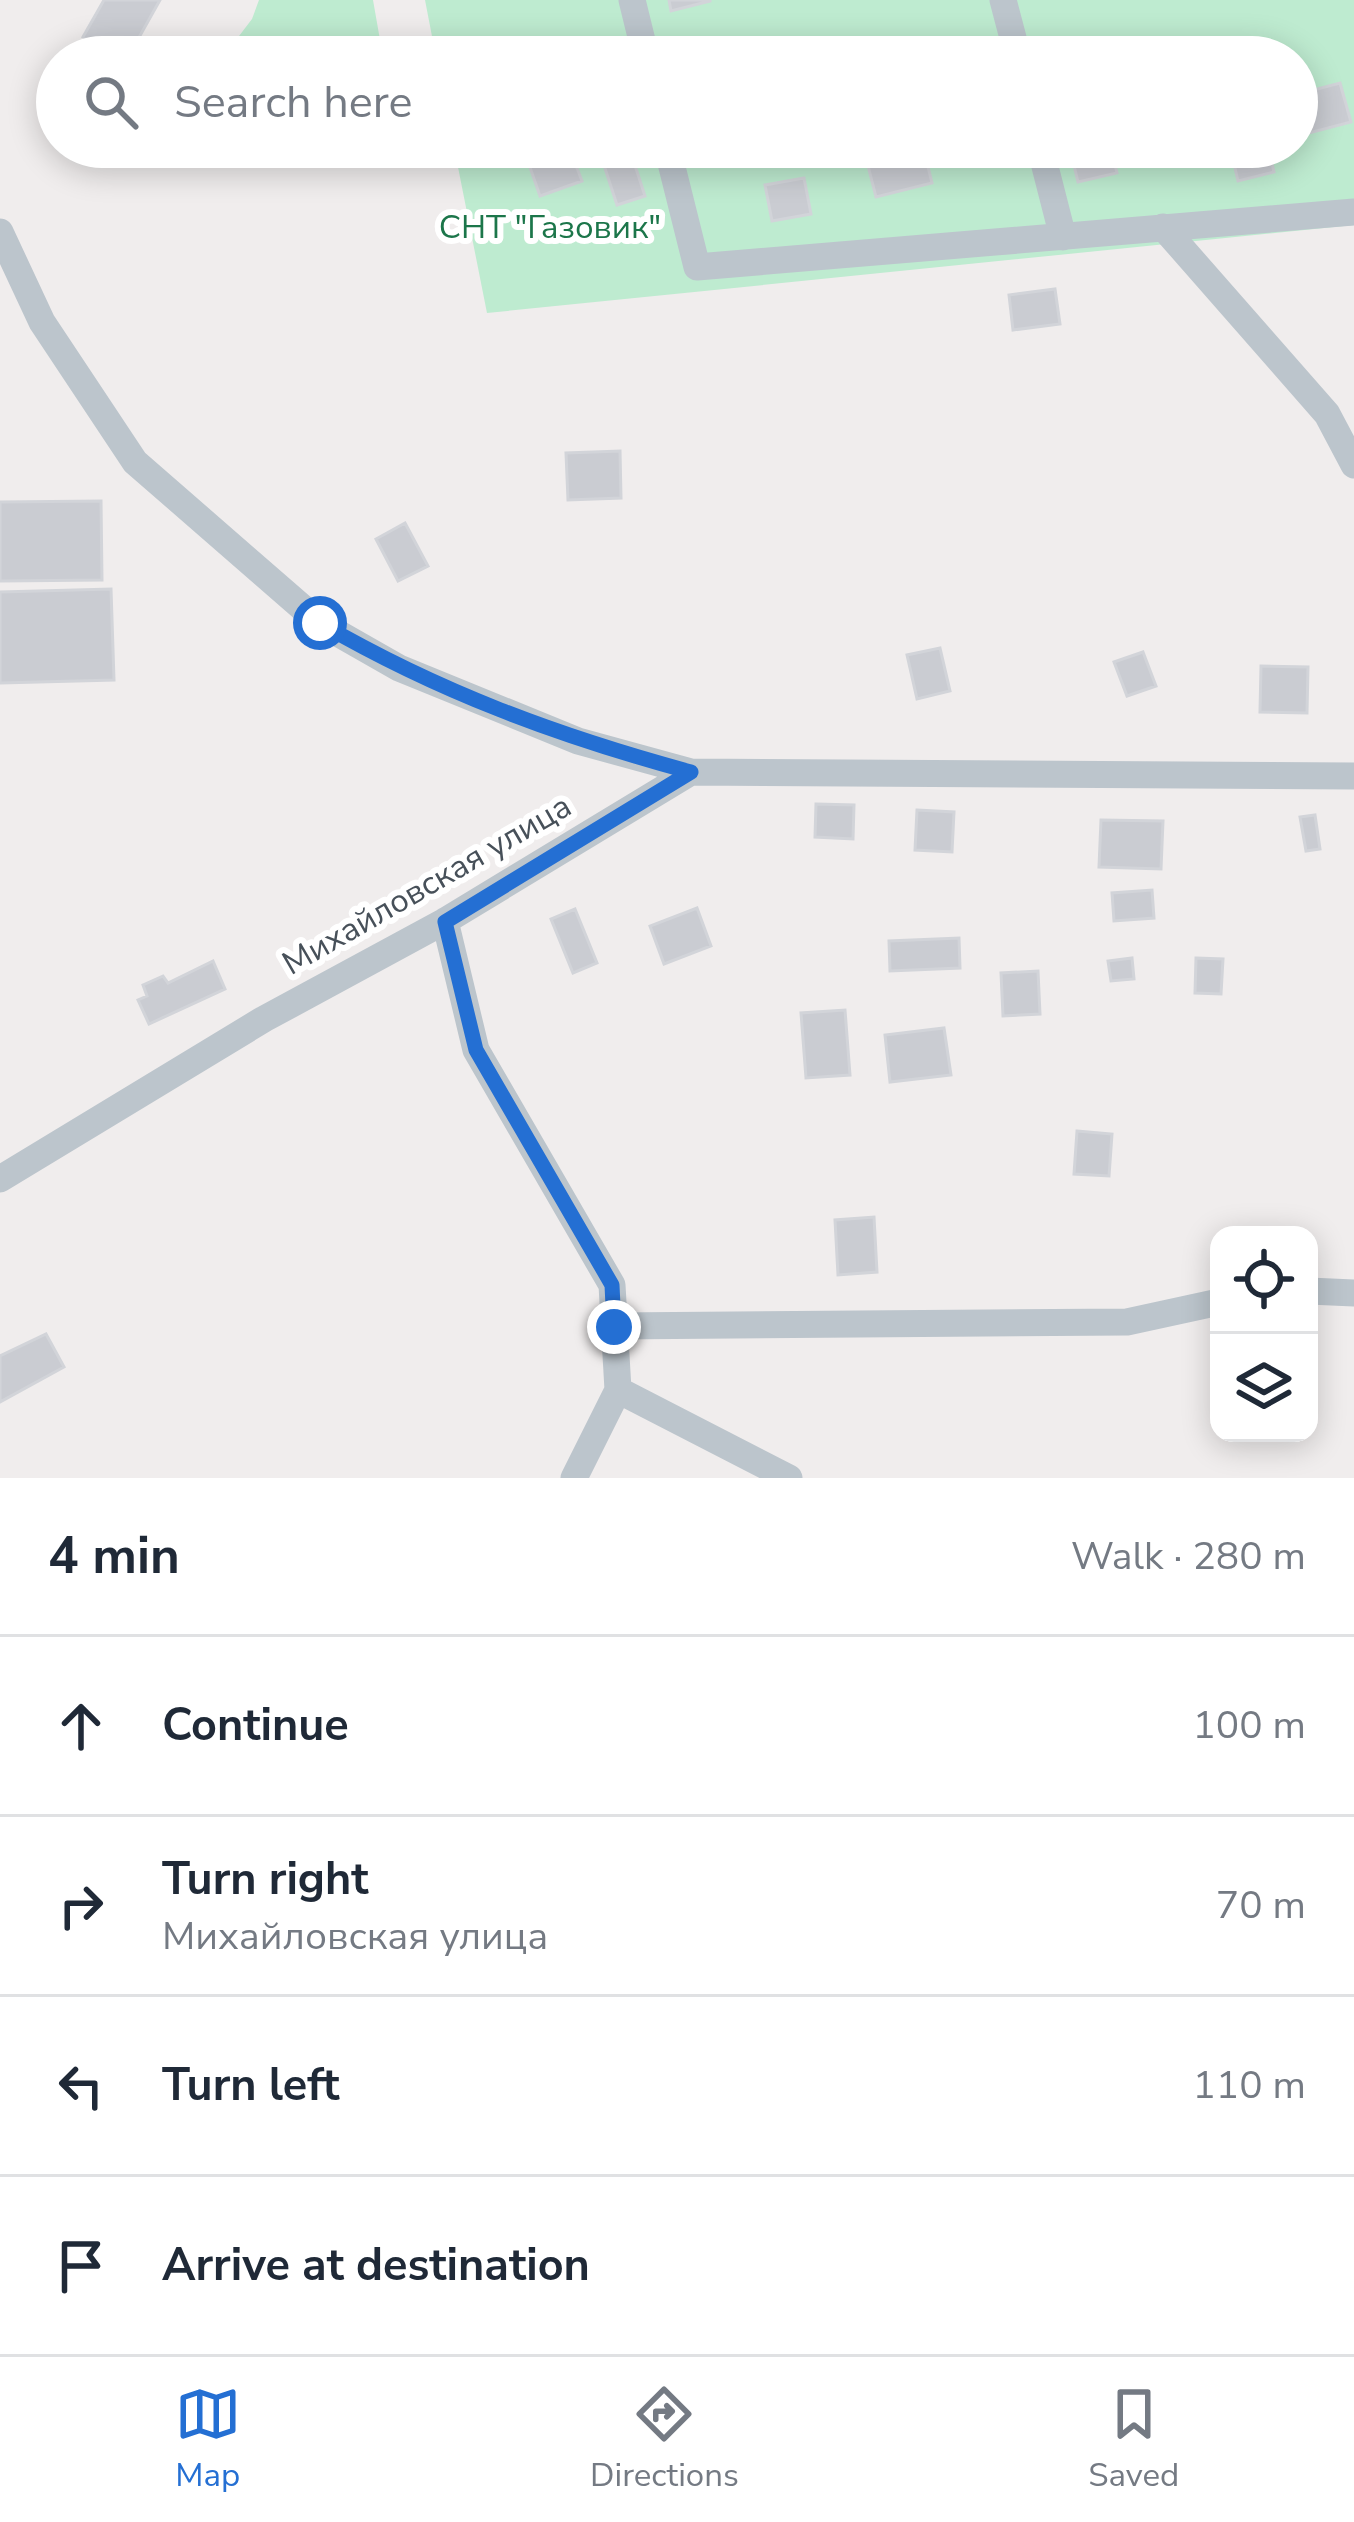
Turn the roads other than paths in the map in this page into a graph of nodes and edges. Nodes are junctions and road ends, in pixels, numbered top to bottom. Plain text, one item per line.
1 (632, 0) edge
2 (1003, 0) edge
3 (641, 36) edge
4 (1012, 36) edge
5 (673, 168) edge
6 (1045, 168) edge
7 (1354, 212) edge
8 (1163, 227) junction
9 (0, 232) edge
10 (1063, 237) junction
11 (1354, 465) edge
12 (691, 772) junction
13 (1354, 776) edge
14 (445, 922) junction
15 (0, 1179) edge
16 (1318, 1291) edge
17 (1354, 1293) edge
18 (1210, 1304) edge
19 (614, 1327) junction
20 (618, 1390) junction
21 (574, 1478) edge
22 (789, 1478) edge

1 - 3 street
2 - 4 street
5 - 10 street
6 - 10 street
7 - 8 street
8 - 10 street
8 - 11 street
9 - 12 street
12 - 13 street
12 - 14 street, Михайловская улица
14 - 15 street, Михайловская улица
14 - 19 street
16 - 17 street
18 - 19 street
19 - 20 street
20 - 21 street
20 - 22 street

